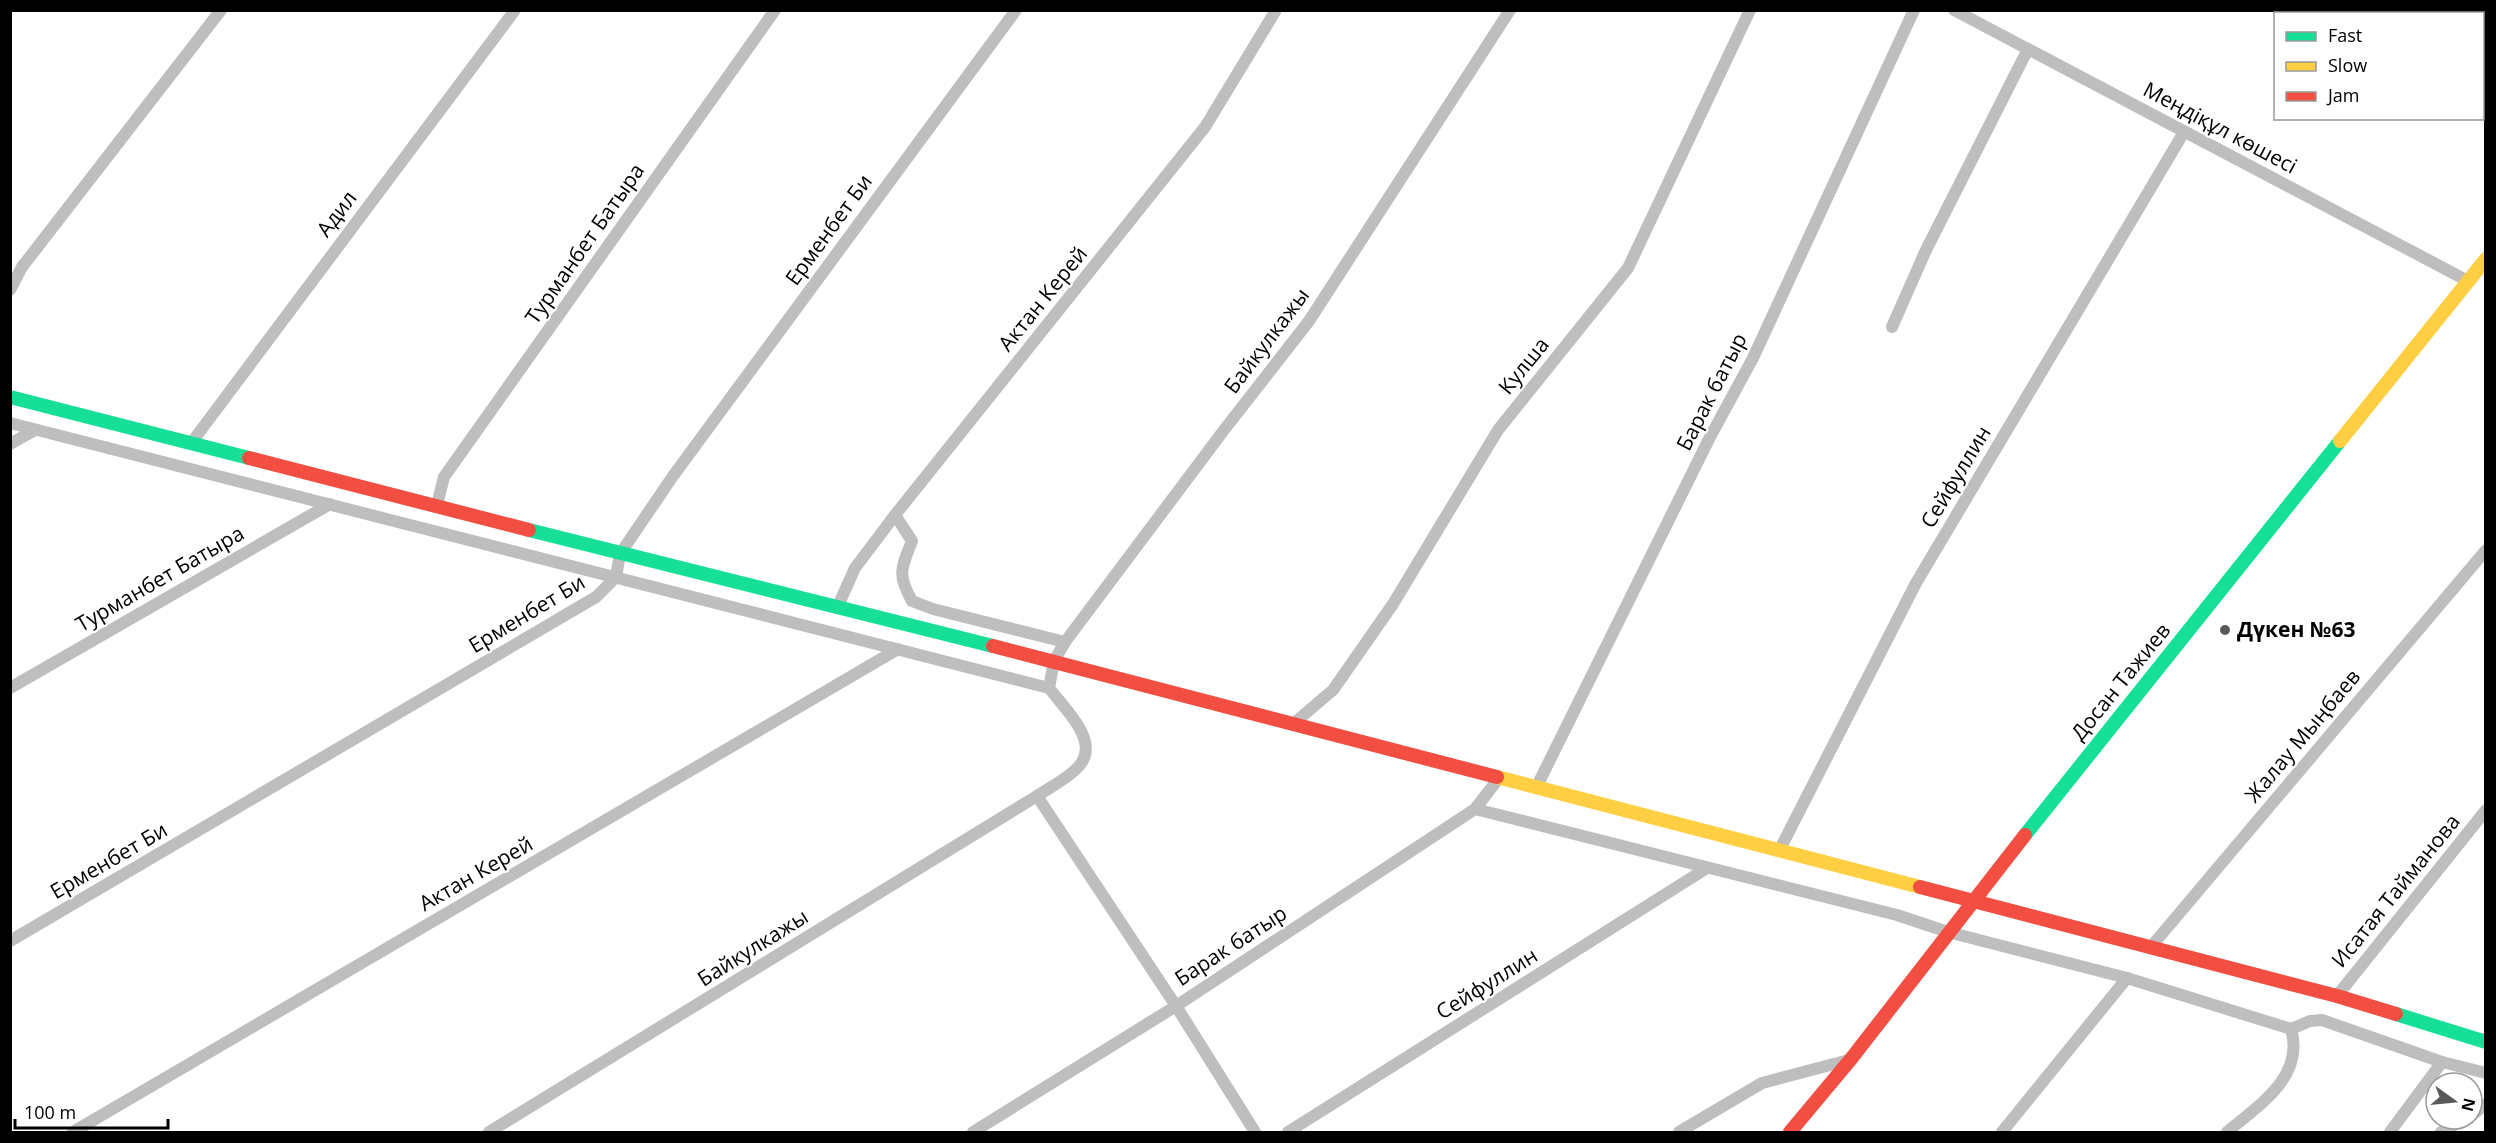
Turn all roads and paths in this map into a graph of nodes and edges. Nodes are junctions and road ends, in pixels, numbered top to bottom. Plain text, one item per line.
1 (220, 10) edge
2 (515, 10) edge
3 (775, 10) edge
4 (1016, 10) edge
5 (1276, 10) edge
6 (1510, 10) edge
7 (1750, 10) edge
8 (1914, 10) edge
9 (1954, 10) edge
10 (2028, 49) junction
11 (2184, 132) junction
12 (2486, 258) edge
13 (2468, 281) junction
14 (10, 290) edge
15 (1892, 327) dead end
16 (10, 397) edge
17 (10, 423) edge
18 (36, 429) junction
19 (192, 442) junction
20 (10, 444) edge
21 (330, 504) junction
22 (437, 505) junction
23 (895, 515) junction
24 (2486, 550) edge
25 (620, 554) junction
26 (616, 577) junction
27 (837, 608) junction
28 (1065, 642) junction
29 (898, 649) junction
30 (1054, 661) junction
31 (10, 688) edge
32 (1049, 688) junction
33 (1293, 724) junction
34 (1498, 778) junction
35 (1536, 788) junction
36 (1037, 796) junction
37 (1475, 809) junction
38 (2486, 810) edge
39 (1779, 851) junction
40 (1707, 868) junction
41 (1972, 902) junction
42 (1948, 932) junction
43 (10, 941) edge
44 (2151, 948) junction
45 (2127, 978) junction
46 (2337, 996) junction
47 (1176, 1006) junction
48 (2291, 1029) junction
49 (2486, 1042) edge
50 (1851, 1059) junction
51 (2442, 1062) junction
52 (2486, 1073) edge
53 (73, 1132) edge
54 (489, 1132) edge
55 (973, 1132) edge
56 (1255, 1132) edge
57 (1288, 1132) edge
58 (1679, 1132) edge
59 (1790, 1132) edge
60 (2002, 1132) edge
61 (2227, 1132) edge
62 (2390, 1132) edge

1 - 14 street
2 - 19 street, Адил
3 - 22 street, Турманбет Батыра
4 - 25 street, Ерменбет Би
5 - 23 street, Актан Керей
6 - 28 street, Байкулкажы
7 - 33 street, Кулша
8 - 35 street, Барак батыр
9 - 10 street, Меңдіқұл көшесі
10 - 11 street, Меңдіқұл көшесі
10 - 15 street
11 - 13 street, Меңдіқұл көшесі
11 - 39 street, Сейфуллин
12 - 13 street, Досан Тажиев
13 - 41 street, Досан Тажиев
16 - 19 street
17 - 18 street
18 - 20 street
18 - 21 street
19 - 22 street
21 - 26 street
21 - 31 street, Турманбет Батыра
22 - 25 street
23 - 27 street, Актан Керей
23 - 28 street
24 - 44 street, Жалау Мыңбаев
25 - 26 street, Ерменбет Би
25 - 27 street
26 - 29 street
26 - 43 street, Ерменбет Би
27 - 30 street
28 - 30 street, Байкулкажы
29 - 32 street
29 - 53 street, Актан Керей
30 - 32 street, Байкулкажы
30 - 33 street
32 - 36 street, Байкулкажы
33 - 34 street
34 - 35 street
34 - 37 street, Барак батыр
35 - 39 street
36 - 47 street
36 - 54 street, Байкулкажы
37 - 40 street
37 - 47 street, Барак батыр
38 - 46 street, Исатая Тайманова
39 - 41 street
40 - 42 street
40 - 57 street, Сейфуллин
41 - 42 street, Досан Тажиев
41 - 44 street
42 - 45 street
42 - 50 street, Досан Тажиев
44 - 46 street
45 - 48 street
45 - 60 street
46 - 49 street
47 - 55 street, Барак батыр
47 - 56 street
48 - 51 street
48 - 61 street
50 - 58 street
50 - 59 street, Досан Тажиев
51 - 52 street
51 - 62 street

